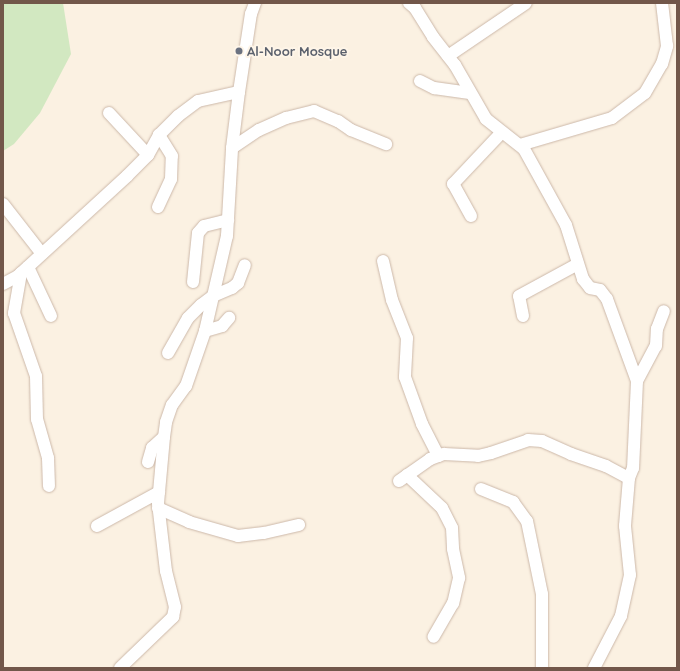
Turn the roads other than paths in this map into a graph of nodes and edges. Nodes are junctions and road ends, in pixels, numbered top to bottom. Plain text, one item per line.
1 (255, 3) edge
2 (409, 3) edge
3 (526, 3) edge
4 (662, 3) edge
5 (448, 56) junction
6 (420, 81) dead end
7 (239, 92) junction
8 (470, 92) junction
9 (109, 113) dead end
10 (502, 132) junction
11 (159, 135) junction
12 (386, 144) dead end
13 (520, 145) junction
14 (232, 148) junction
15 (148, 155) junction
16 (3, 204) edge
17 (158, 208) dead end
18 (471, 216) dead end
19 (228, 220) junction
20 (42, 254) junction
21 (383, 261) dead end
22 (578, 264) junction
23 (245, 265) dead end
24 (25, 270) junction
25 (193, 282) dead end
26 (3, 284) edge
27 (213, 296) junction
28 (664, 311) dead end
29 (51, 316) dead end
30 (523, 316) dead end
31 (229, 318) dead end
32 (204, 332) junction
33 (168, 353) dead end
34 (637, 381) junction
35 (164, 437) junction
36 (438, 456) junction
37 (148, 462) dead end
38 (629, 478) junction
39 (49, 486) dead end
40 (481, 489) dead end
41 (159, 492) junction
42 (158, 508) junction
43 (299, 525) dead end
44 (97, 526) dead end
45 (433, 637) dead end
46 (120, 668) edge
47 (542, 668) edge
48 (594, 668) edge

1 - 7 street
2 - 5 street
3 - 5 street
4 - 13 street
5 - 8 street
6 - 8 street
7 - 11 street
7 - 14 street
8 - 10 street
9 - 15 street
10 - 13 street
10 - 18 street
11 - 15 street
11 - 17 street
12 - 14 street
13 - 22 street
14 - 19 street
15 - 20 street
16 - 20 street
19 - 25 street
19 - 27 street
20 - 24 street
21 - 36 street
22 - 30 street
22 - 34 street
23 - 27 street
24 - 26 street
24 - 29 street
24 - 39 street
27 - 32 street
27 - 33 street
28 - 34 street
31 - 32 street
32 - 35 street
34 - 38 street
35 - 37 street
35 - 41 street
36 - 38 street
36 - 45 street
38 - 48 street
40 - 47 street
41 - 42 street
41 - 44 street
42 - 43 street
42 - 46 street

